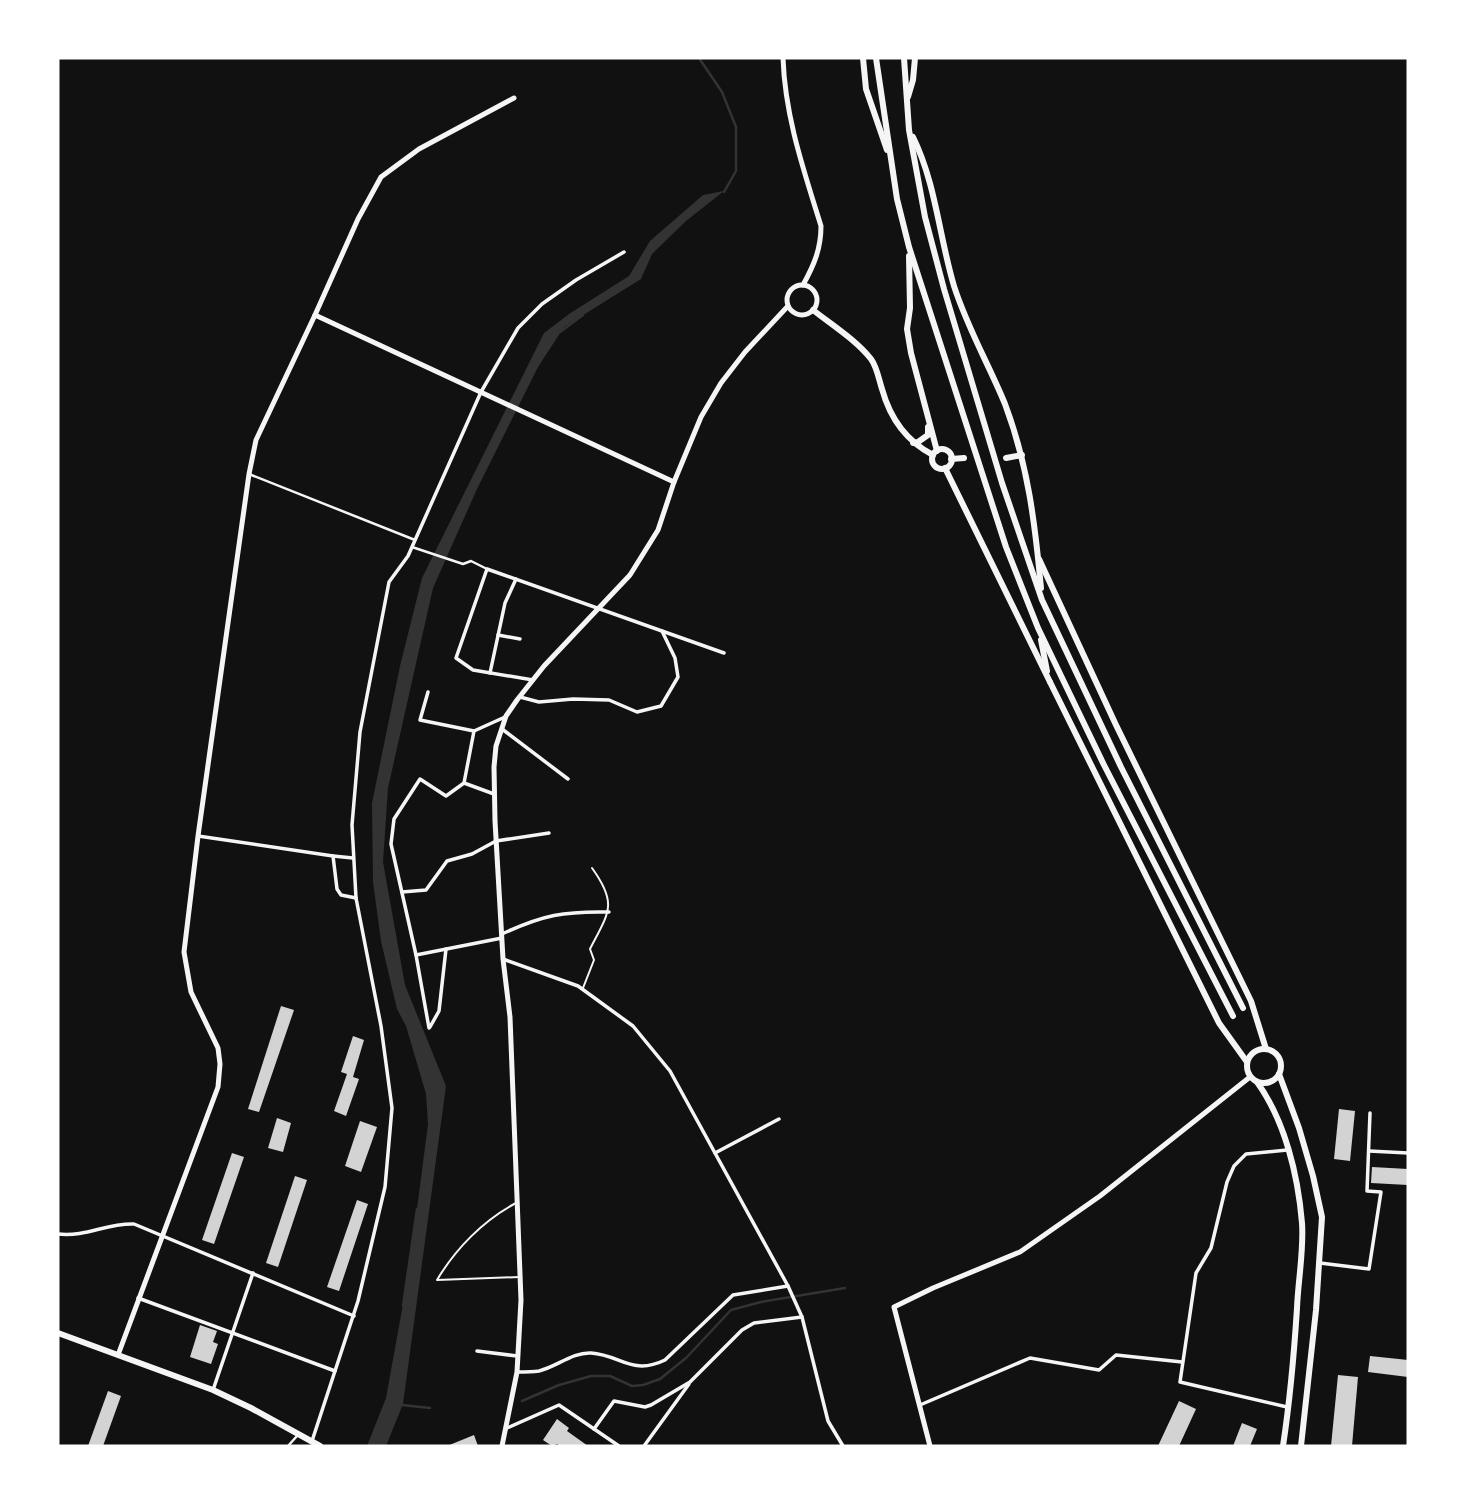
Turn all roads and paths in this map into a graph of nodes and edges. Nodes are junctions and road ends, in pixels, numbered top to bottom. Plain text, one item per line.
1 (783, 58) edge
2 (863, 58) edge
3 (876, 58) edge
4 (904, 58) edge
5 (915, 58) edge
6 (514, 98) dead end
7 (906, 103) junction
8 (909, 130) junction
9 (889, 154) junction
10 (909, 247) junction
11 (624, 252) dead end
12 (803, 285) junction
13 (788, 306) junction
14 (813, 310) junction
15 (315, 315) junction
16 (481, 392) junction
17 (929, 422) junction
18 (913, 443) junction
19 (935, 453) junction
20 (1022, 455) junction
21 (964, 458) dead end
22 (1006, 458) dead end
23 (951, 459) junction
24 (945, 468) junction
25 (249, 474) junction
26 (674, 482) junction
27 (416, 540) junction
28 (412, 547) junction
29 (1038, 556) junction
30 (487, 569) junction
31 (516, 579) junction
32 (1042, 600) junction
33 (599, 609) junction
34 (1038, 628) junction
35 (662, 631) junction
36 (498, 635) junction
37 (520, 639) dead end
38 (724, 653) dead end
39 (490, 673) junction
40 (533, 680) junction
41 (1050, 682) junction
42 (428, 692) dead end
43 (520, 697) junction
44 (506, 716) junction
45 (502, 729) junction
46 (474, 731) junction
47 (568, 779) dead end
48 (464, 783) junction
49 (494, 794) junction
50 (549, 833) dead end
51 (198, 836) junction
52 (496, 841) junction
53 (333, 856) junction
54 (353, 858) junction
55 (592, 868) dead end
56 (402, 892) junction
57 (356, 898) junction
58 (609, 912) junction
59 (502, 936) junction
60 (446, 949) junction
61 (416, 955) junction
62 (503, 959) junction
63 (583, 989) junction
64 (1243, 1008) dead end
65 (1233, 1016) dead end
66 (1266, 1049) junction
67 (1247, 1062) junction
68 (1279, 1074) junction
69 (1254, 1080) junction
70 (1370, 1113) dead end
71 (779, 1119) dead end
72 (1287, 1150) junction
73 (1368, 1151) junction
74 (715, 1153) junction
75 (1408, 1153) edge
76 (518, 1202) junction
77 (58, 1234) edge
78 (162, 1236) junction
79 (1320, 1263) junction
80 (253, 1273) junction
81 (520, 1277) junction
82 (788, 1286) junction
83 (138, 1298) junction
84 (354, 1316) junction
85 (802, 1317) junction
86 (58, 1333) edge
87 (232, 1333) junction
88 (477, 1351) dead end
89 (118, 1355) junction
90 (516, 1356) junction
91 (1182, 1362) junction
92 (335, 1371) junction
93 (517, 1372) junction
94 (690, 1382) junction
95 (213, 1390) junction
96 (920, 1405) junction
97 (1289, 1407) junction
98 (505, 1429) junction
99 (594, 1429) junction
100 (300, 1434) junction
101 (315, 1443) edge
102 (840, 1445) edge
103 (288, 1446) edge
104 (502, 1446) edge
105 (619, 1446) edge
106 (644, 1446) edge
107 (930, 1446) edge
108 (1283, 1446) edge
109 (1301, 1446) edge

1 - 12 main road
2 - 9 main road
3 - 9 main road
4 - 7 main road
5 - 7 main road
6 - 15 main road
7 - 8 main road
8 - 20 main road
8 - 32 main road
9 - 10 main road
10 - 17 main road
10 - 34 main road
11 - 16 street
12 - 13 main road
12 - 14 main road
13 - 14 main road
13 - 26 main road
14 - 18 main road
15 - 16 main road
15 - 25 main road
16 - 26 main road
16 - 27 street
17 - 18 main road
17 - 19 main road
18 - 19 main road
19 - 23 main road
19 - 24 main road
20 - 22 main road
20 - 29 main road
21 - 23 main road
23 - 24 main road
24 - 41 main road
25 - 27 street
25 - 51 main road
26 - 33 main road
27 - 28 street
28 - 30 street
28 - 54 street
29 - 32 main road
29 - 66 main road
30 - 31 street
30 - 39 street
31 - 33 street
31 - 36 street
32 - 64 main road
33 - 35 street
33 - 40 main road
34 - 41 main road
34 - 65 main road
35 - 38 street
35 - 43 street
36 - 37 street
36 - 39 street
39 - 40 street
40 - 43 main road
41 - 67 main road
42 - 46 street
43 - 44 main road
44 - 45 main road
44 - 46 street
45 - 47 street
45 - 49 main road
46 - 48 street
48 - 49 street
48 - 56 street
49 - 52 main road
50 - 52 street
51 - 53 street
51 - 78 main road
52 - 56 street
52 - 59 main road
53 - 54 street
53 - 57 street
54 - 57 street
55 - 58 lane
56 - 61 street
57 - 84 street
58 - 59 street
58 - 63 lane
59 - 60 street
59 - 62 main road
60 - 61 street
60 - 61 street
62 - 63 street
62 - 76 main road
63 - 74 street
66 - 67 main road
66 - 68 main road
67 - 69 main road
68 - 69 main road
68 - 79 main road
69 - 72 main road
69 - 96 main road
70 - 73 street
71 - 74 street
72 - 91 street
72 - 97 main road
73 - 75 street
73 - 79 street
74 - 82 street
76 - 81 main road
76 - 81 lane
77 - 78 street
78 - 80 street
78 - 83 main road
79 - 109 main road
80 - 84 street
80 - 87 street
81 - 90 main road
82 - 85 street
82 - 93 street
83 - 87 street
83 - 89 main road
84 - 92 street
85 - 94 street
85 - 102 street
86 - 89 main road
87 - 92 street
87 - 95 street
88 - 90 street
89 - 95 main road
90 - 93 main road
91 - 96 street
91 - 97 street
92 - 101 street
93 - 98 main road
94 - 99 street
94 - 106 street
95 - 100 main road
96 - 107 main road
97 - 108 main road
98 - 99 street
98 - 104 main road
99 - 105 street
100 - 101 main road
100 - 103 street

